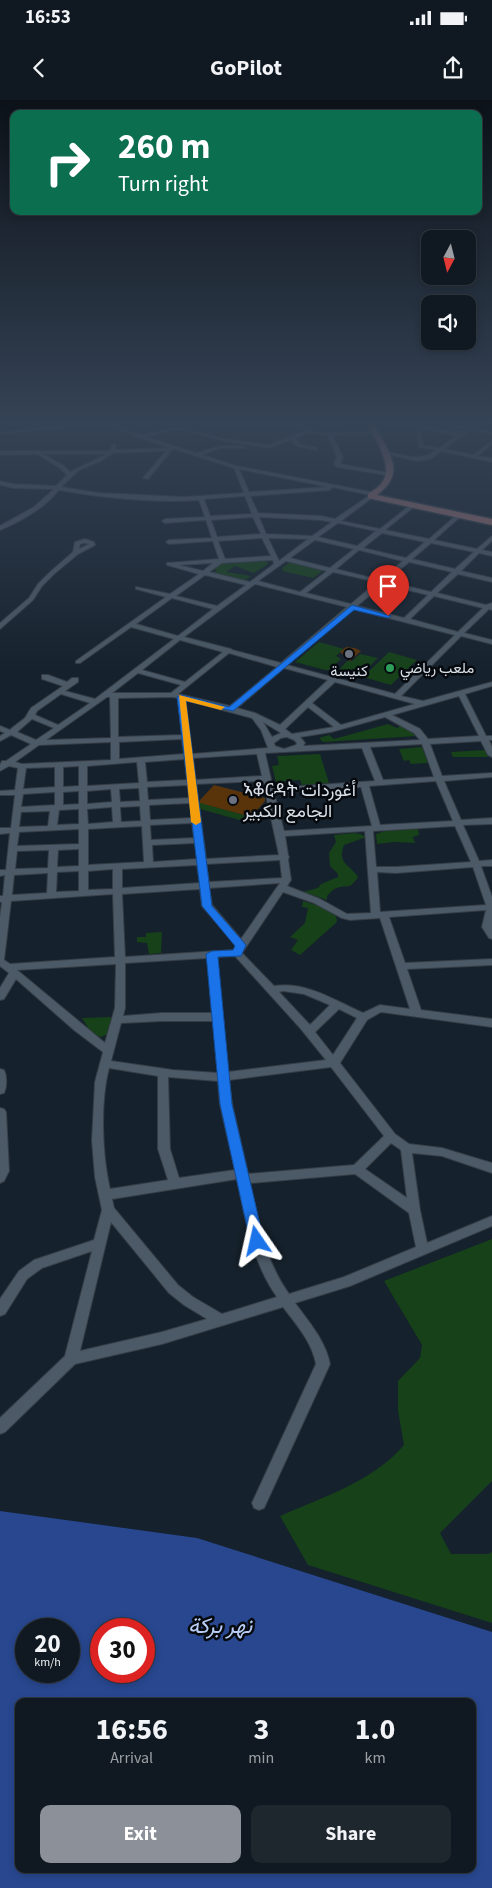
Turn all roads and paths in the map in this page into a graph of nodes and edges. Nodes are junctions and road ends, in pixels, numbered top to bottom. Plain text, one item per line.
1 (36, 508) edge
2 (205, 508) edge
3 (253, 508) edge
4 (354, 508) edge
5 (409, 508) edge
6 (429, 508) edge
7 (437, 508) edge
8 (256, 515) junction
9 (459, 515) junction
10 (208, 518) junction
11 (165, 520) dead end
12 (338, 520) junction
13 (492, 520) edge
14 (0, 528) edge
15 (383, 530) junction
16 (264, 536) junction
17 (314, 538) junction
18 (492, 538) edge
19 (214, 539) junction
20 (431, 540) junction
21 (169, 542) dead end
22 (358, 549) junction
23 (480, 551) junction
24 (76, 553) dead end
25 (492, 554) edge
26 (275, 558) junction
27 (286, 559) junction
28 (222, 560) junction
29 (408, 560) junction
30 (278, 565) junction
31 (332, 570) junction
32 (457, 572) junction
33 (202, 574) junction
34 (492, 580) edge
35 (382, 582) junction
36 (253, 583) junction
37 (138, 588) dead end
38 (301, 594) junction
39 (433, 594) junction
40 (171, 596) junction
41 (490, 606) edge
42 (218, 608) junction
43 (352, 608) junction
44 (405, 620) junction
45 (131, 625) junction
46 (0, 627) edge
47 (461, 634) junction
48 (180, 637) junction
49 (492, 642) edge
50 (228, 650) junction
51 (78, 662) dead end
52 (283, 665) junction
53 (136, 670) junction
54 (45, 677) dead end
55 (334, 679) junction
56 (75, 680) dead end
57 (186, 684) junction
58 (492, 684) edge
59 (68, 685) junction
60 (58, 691) junction
61 (461, 693) junction
62 (105, 694) junction
63 (114, 696) junction
64 (177, 696) junction
65 (397, 696) junction
66 (96, 702) junction
67 (308, 703) junction
68 (424, 704) junction
69 (230, 710) junction
70 (385, 714) junction
71 (32, 717) junction
72 (255, 717) junction
73 (0, 728) edge
74 (60, 728) junction
75 (335, 728) junction
76 (10, 733) junction
77 (186, 737) junction
78 (488, 738) edge
79 (0, 739) edge
80 (293, 739) junction
81 (115, 741) junction
82 (270, 742) junction
83 (36, 743) junction
84 (425, 743) junction
85 (366, 747) junction
86 (278, 750) junction
87 (262, 753) junction
88 (492, 755) edge
89 (188, 757) junction
90 (141, 760) junction
91 (115, 762) junction
92 (3, 763) edge
93 (59, 764) junction
94 (83, 764) junction
95 (22, 766) junction
96 (0, 769) edge
97 (492, 776) edge
98 (268, 778) junction
99 (439, 779) junction
100 (191, 782) junction
101 (380, 783) junction
102 (143, 784) junction
103 (364, 784) junction
104 (115, 786) junction
105 (84, 788) junction
106 (59, 790) junction
107 (271, 791) junction
108 (20, 792) junction
109 (0, 794) edge
110 (195, 800) junction
111 (144, 803) junction
112 (116, 804) junction
113 (84, 806) junction
114 (57, 808) junction
115 (18, 810) junction
116 (196, 820) junction
117 (492, 821) edge
118 (146, 823) junction
119 (458, 823) junction
120 (116, 825) junction
121 (84, 827) junction
122 (50, 829) junction
123 (373, 829) junction
124 (16, 830) junction
125 (0, 831) edge
126 (280, 834) junction
127 (198, 840) junction
128 (148, 843) junction
129 (84, 846) junction
130 (51, 848) junction
131 (13, 849) junction
132 (285, 857) junction
133 (200, 861) junction
134 (492, 863) edge
135 (149, 864) junction
136 (476, 864) junction
137 (117, 866) junction
138 (84, 868) junction
139 (372, 869) junction
140 (53, 870) junction
141 (5, 873) edge
142 (285, 884) junction
143 (203, 885) junction
144 (118, 892) junction
145 (84, 894) junction
146 (51, 896) junction
147 (3, 899) edge
148 (491, 907) edge
149 (380, 916) junction
150 (492, 936) edge
151 (239, 949) junction
152 (212, 954) junction
153 (0, 958) edge
154 (120, 960) junction
155 (492, 962) edge
156 (401, 966) junction
157 (7, 967) edge
158 (272, 990) junction
159 (0, 997) edge
160 (337, 1006) junction
161 (417, 1014) junction
162 (218, 1017) junction
163 (363, 1017) junction
164 (118, 1020) junction
165 (492, 1023) edge
166 (309, 1032) junction
167 (108, 1050) junction
168 (334, 1062) junction
169 (105, 1064) junction
170 (163, 1072) junction
171 (0, 1073) edge
172 (223, 1077) junction
173 (0, 1090) edge
174 (0, 1112) edge
175 (391, 1137) junction
176 (406, 1148) junction
177 (1, 1153) edge
178 (492, 1168) edge
179 (357, 1169) junction
180 (243, 1176) junction
181 (0, 1178) edge
182 (175, 1184) junction
183 (105, 1196) junction
184 (108, 1210) junction
185 (414, 1210) junction
186 (492, 1221) edge
187 (100, 1243) junction
188 (422, 1249) junction
189 (286, 1300) junction
190 (0, 1310) edge
191 (220, 1320) junction
192 (71, 1360) junction
193 (0, 1427) edge
194 (259, 1504) dead end

1 - 14 street
2 - 10 street
3 - 8 street
4 - 12 street
5 - 15 street
6 - 9 main road
7 - 13 main road
8 - 10 street
8 - 12 street
8 - 16 street
9 - 13 main road
9 - 20 street
10 - 11 street
10 - 19 street
12 - 15 street
12 - 17 street
15 - 20 street
15 - 22 street
16 - 17 street
16 - 19 street
16 - 26 street
17 - 22 street
17 - 27 street
18 - 23 street
19 - 21 street
19 - 28 street
20 - 23 street
20 - 29 street
22 - 29 street
22 - 31 street
23 - 25 street
23 - 32 street
24 - 46 street
26 - 28 street
26 - 30 street
27 - 30 street
27 - 31 street
28 - 33 street
28 - 33 street
29 - 32 street
29 - 35 street
30 - 36 street
31 - 35 street
31 - 38 street
32 - 34 street
32 - 39 street
33 - 36 street
33 - 40 street
35 - 39 street
35 - 43 street
36 - 38 street
36 - 42 street
37 - 40 street
38 - 43 street
39 - 41 street
39 - 44 street
40 - 42 street
40 - 45 street
41 - 47 street
42 - 48 street
43 - 44 street
43 - 52 street
44 - 47 street
45 - 48 street
45 - 51 street
47 - 49 street
47 - 65 street
48 - 50 street
48 - 53 street
50 - 52 street
50 - 57 street
52 - 55 street
52 - 69 street
53 - 57 street
53 - 62 street
54 - 59 street
55 - 65 street
55 - 67 street
56 - 59 street
57 - 64 street
58 - 61 street
59 - 60 street
60 - 66 street
60 - 71 street
61 - 68 street
61 - 78 street
62 - 63 street
62 - 66 street
63 - 64 street
63 - 81 street
64 - 69 street
64 - 77 street
65 - 68 street
66 - 74 street
67 - 75 street
67 - 80 street
68 - 70 street
69 - 72 street
70 - 75 street
70 - 84 street
71 - 74 street
71 - 76 street
72 - 80 street
72 - 82 street
73 - 76 street
74 - 83 street
75 - 80 street
76 - 79 street
76 - 83 street
77 - 81 street
77 - 89 street
78 - 84 street
78 - 88 street
80 - 82 street
80 - 85 street
80 - 86 street
81 - 83 street
81 - 91 street
82 - 86 street
83 - 92 street
84 - 85 street
84 - 99 street
85 - 101 street
86 - 87 street
87 - 89 street
87 - 98 street
89 - 90 street
89 - 100 street
90 - 91 street
90 - 102 street
91 - 94 street
92 - 95 street
92 - 96 street
93 - 94 street
93 - 95 street
93 - 106 street
94 - 105 street
95 - 108 street
97 - 99 street
98 - 100 street
98 - 107 street
99 - 101 street
99 - 119 street
100 - 102 street
100 - 110 street
101 - 103 street
102 - 104 street
102 - 111 street
103 - 107 street
103 - 123 street
104 - 105 street
104 - 112 street
105 - 106 street
105 - 113 street
106 - 108 street
106 - 114 street
107 - 126 street
108 - 109 street
108 - 115 street
110 - 111 street
110 - 116 street
111 - 112 street
111 - 118 street
112 - 113 street
112 - 120 street
113 - 114 street
113 - 121 street
114 - 115 street
114 - 122 street
115 - 124 street
116 - 118 street
116 - 127 street
117 - 119 street
118 - 120 street
118 - 128 street
119 - 123 street
119 - 136 street
120 - 121 street
121 - 122 street
121 - 129 street
122 - 124 street
122 - 130 street
123 - 126 street
123 - 139 street
124 - 125 street
124 - 131 street
126 - 132 street
127 - 128 street
127 - 133 street
128 - 135 street
129 - 130 street
129 - 138 street
130 - 131 street
130 - 140 street
131 - 141 street
132 - 133 street
132 - 142 street
133 - 135 street
133 - 143 street
134 - 136 street
135 - 137 street
136 - 139 street
136 - 148 street
137 - 138 street
137 - 144 street
138 - 140 street
138 - 145 street
139 - 149 street
140 - 141 street
140 - 146 street
141 - 147 street
142 - 143 street
142 - 149 street
142 - 151 street
143 - 144 street
143 - 151 street
144 - 145 street
144 - 154 street
145 - 146 street
146 - 147 street
147 - 153 street
148 - 149 street
148 - 150 street
149 - 156 street
151 - 152 street
151 - 158 street
152 - 154 street
152 - 162 street
154 - 157 street
154 - 164 street
155 - 156 street
156 - 161 street
157 - 159 street
157 - 167 street
158 - 160 street
158 - 166 street
160 - 163 street
160 - 166 street
161 - 163 street
161 - 165 street
162 - 164 street
162 - 172 street
163 - 168 street
164 - 167 street
166 - 168 street
167 - 169 street
168 - 172 street
168 - 175 street
169 - 170 street
169 - 183 street
170 - 172 street
170 - 182 street
171 - 173 street
172 - 180 street
174 - 177 street
175 - 176 street
175 - 179 street
176 - 178 street
176 - 185 street
177 - 181 street
179 - 180 street
179 - 185 street
180 - 182 street
180 - 189 street
182 - 183 street
183 - 184 street
184 - 187 street
184 - 191 street
185 - 188 street
186 - 188 street
187 - 190 street
187 - 192 street
188 - 189 street
189 - 191 street
189 - 194 street
191 - 192 street
192 - 193 street

